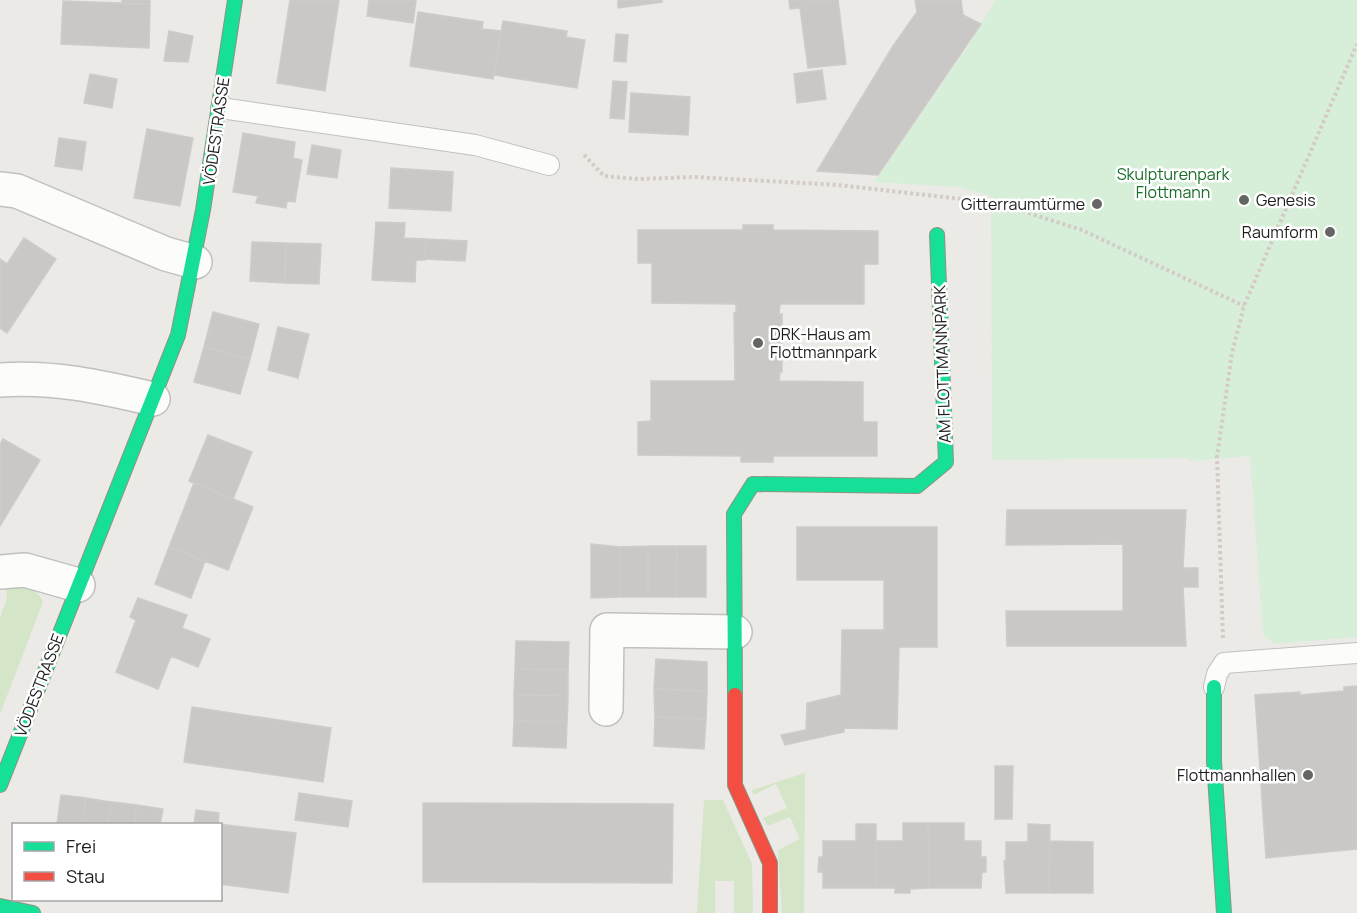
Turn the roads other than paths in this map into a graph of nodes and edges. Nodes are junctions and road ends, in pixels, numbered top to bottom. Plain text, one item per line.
1 (235, 0) edge
2 (221, 108) junction
3 (549, 165) dead end
4 (0, 189) edge
5 (938, 235) dead end
6 (195, 262) junction
7 (0, 380) edge
8 (153, 399) junction
9 (0, 572) edge
10 (78, 585) junction
11 (735, 632) junction
12 (1357, 653) edge
13 (1214, 687) joint
14 (606, 710) dead end
15 (0, 785) edge
16 (0, 906) edge
17 (33, 913) edge
18 (770, 913) edge
19 (1224, 913) edge

1 - 2 street, VÖDESTRASSE
2 - 3 lane
2 - 6 street, VÖDESTRASSE
4 - 6 street
5 - 11 street, AM FLOTTMANNPARK
6 - 8 street, VÖDESTRASSE
7 - 8 street
8 - 10 street, VÖDESTRASSE
9 - 10 street
10 - 15 street, VÖDESTRASSE
11 - 14 street
11 - 18 street, AM FLOTTMANNPARK
12 - 13 lane
13 - 19 street
16 - 17 street

